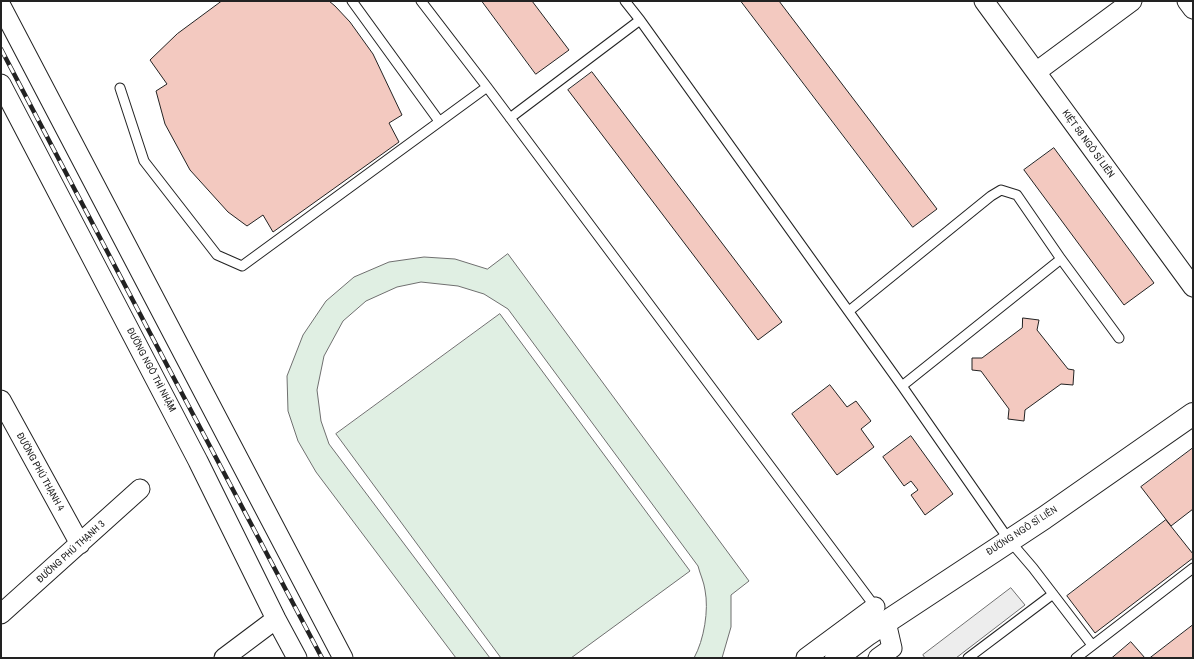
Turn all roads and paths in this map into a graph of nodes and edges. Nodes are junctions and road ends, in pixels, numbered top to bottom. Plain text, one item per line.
1 (352, 1) edge
2 (421, 1) edge
3 (625, 1) edge
4 (984, 1) edge
5 (1132, 1) edge
6 (1187, 1) edge
7 (1, 6) edge
8 (1193, 9) edge
9 (640, 20) junction
10 (1036, 72) junction
11 (1, 84) edge
12 (487, 87) junction
13 (120, 88) dead end
14 (510, 118) junction
15 (439, 121) junction
16 (1060, 259) junction
17 (1193, 287) edge
18 (848, 311) junction
19 (1119, 338) dead end
20 (902, 386) junction
21 (1, 400) edge
22 (1193, 414) edge
23 (140, 489) dead end
24 (1009, 540) junction
25 (80, 544) junction
26 (1193, 568) edge
27 (1053, 594) junction
28 (1, 614) edge
29 (880, 614) junction
30 (276, 619) junction
31 (1092, 645) junction
32 (224, 658) edge
33 (297, 658) edge
34 (343, 658) edge
35 (806, 658) edge
36 (836, 658) edge
37 (878, 658) edge
38 (968, 658) edge
39 (1076, 658) edge

1 - 15 lane
2 - 12 lane
3 - 9 lane
4 - 10 street, KIỆT 58 NGÔ SĨ LIÊN
5 - 10 street
6 - 8 street
7 - 34 street
9 - 14 lane
9 - 18 lane
10 - 17 street, KIỆT 58 NGÔ SĨ LIÊN
11 - 30 street, ĐƯỜNG NGÔ THÌ NHẬM
12 - 14 lane
12 - 15 lane
13 - 15 lane
14 - 29 lane
16 - 18 lane
16 - 19 lane
16 - 20 lane
18 - 20 lane
20 - 24 lane
21 - 25 street, ĐƯỜNG PHÚ THẠNH 4
22 - 24 street, ĐƯỜNG NGÔ SĨ LIÊN
23 - 25 street, ĐƯỜNG PHÚ THẠNH 3
24 - 27 lane
24 - 29 street, ĐƯỜNG NGÔ SĨ LIÊN
25 - 28 street, ĐƯỜNG PHÚ THẠNH 3
26 - 31 lane
27 - 31 lane
27 - 38 lane
29 - 35 street
29 - 36 street, ĐƯỜNG NGÔ SĨ LIÊN
29 - 37 street
30 - 32 street
30 - 33 street, ĐƯỜNG NGÔ THÌ NHẬM
31 - 39 lane

